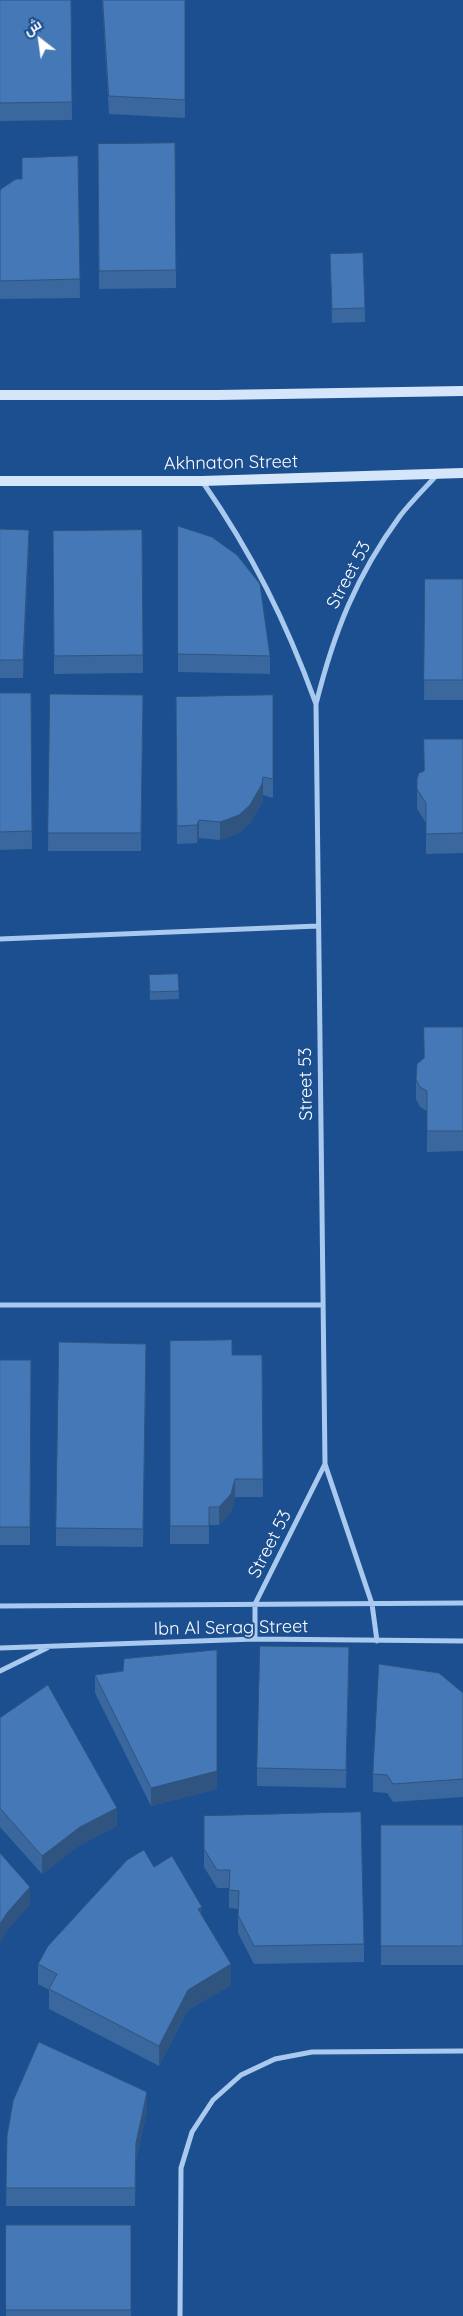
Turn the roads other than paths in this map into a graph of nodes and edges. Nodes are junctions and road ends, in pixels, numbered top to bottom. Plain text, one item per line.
1 (463, 391) edge
2 (0, 395) edge
3 (463, 473) edge
4 (436, 475) junction
5 (0, 481) edge
6 (202, 481) junction
7 (316, 704) junction
8 (318, 926) junction
9 (0, 940) edge
10 (0, 1305) edge
11 (323, 1305) junction
12 (325, 1464) junction
13 (463, 1603) edge
14 (255, 1604) junction
15 (372, 1604) junction
16 (0, 1606) edge
17 (255, 1639) junction
18 (377, 1641) junction
19 (463, 1641) edge
20 (50, 1647) junction
21 (0, 1648) edge
22 (0, 1671) edge
23 (463, 2051) edge
24 (180, 2316) edge

1 - 2 main road
3 - 4 main road, Akhnaton Street
4 - 6 main road, Akhnaton Street
4 - 7 street, Street 53
5 - 6 main road, Akhnaton Street
6 - 7 street, Street 53
7 - 8 street, Street 53
8 - 9 street
8 - 11 street, Street 53
10 - 11 street
11 - 12 street, Street 53
12 - 14 street, Street 53
12 - 15 street, Street 53
13 - 15 street, Ibn Al Serag Street
14 - 15 street, Ibn Al Serag Street
14 - 16 street, Ibn Al Serag Street
14 - 17 street, Street 53
15 - 18 street, Street 53
17 - 18 street, Ibn Al Serag Street
17 - 20 street, Ibn Al Serag Street
18 - 19 street, Ibn Al Serag Street
20 - 21 street, Ibn Al Serag Street
20 - 22 street
23 - 24 street

